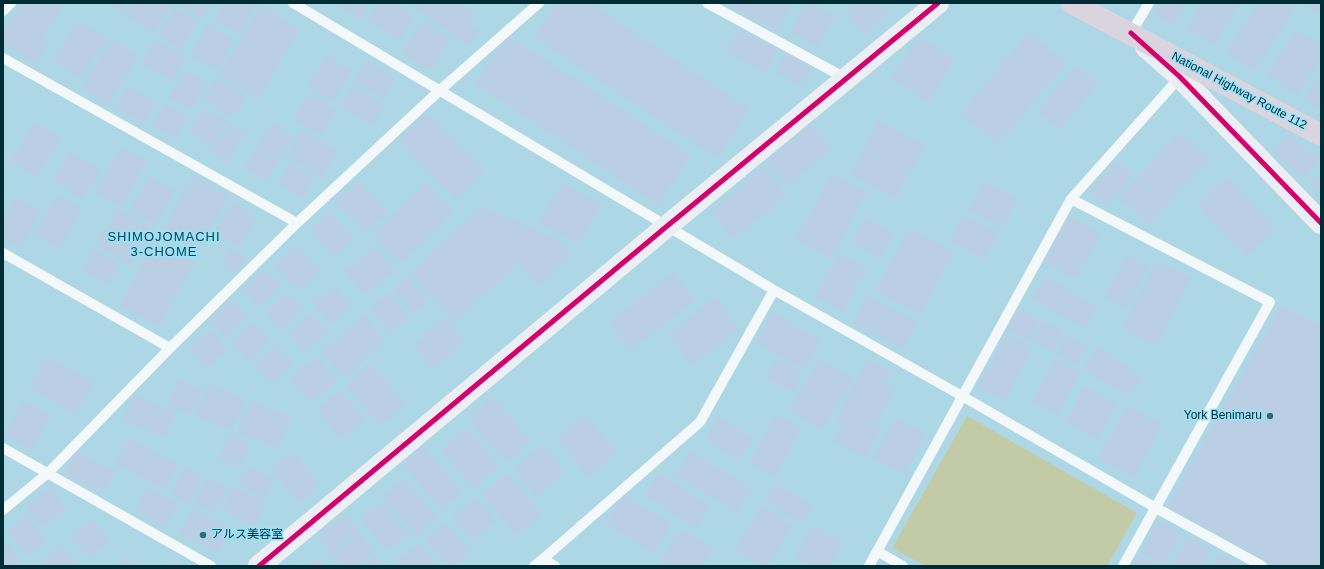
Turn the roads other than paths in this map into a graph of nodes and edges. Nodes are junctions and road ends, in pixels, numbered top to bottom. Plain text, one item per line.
1 (11, 3) edge
2 (293, 3) edge
3 (539, 3) edge
4 (707, 3) edge
5 (938, 3) edge
6 (1072, 3) edge
7 (1149, 3) edge
8 (3, 11) edge
9 (1131, 33) junction
10 (3, 58) edge
11 (1180, 77) junction
12 (847, 79) junction
13 (439, 91) junction
14 (1321, 135) edge
15 (1071, 199) junction
16 (1321, 223) edge
17 (297, 224) junction
18 (666, 226) junction
19 (3, 254) edge
20 (774, 290) junction
21 (170, 348) junction
22 (962, 396) junction
23 (3, 448) edge
24 (48, 473) junction
25 (1156, 508) junction
26 (3, 510) edge
27 (877, 551) junction
28 (543, 559) junction
29 (211, 566) edge
30 (259, 566) edge
31 (534, 566) edge
32 (555, 566) edge
33 (869, 566) edge
34 (903, 566) edge
35 (1122, 566) edge
36 (1262, 566) edge

1 - 8 lane
2 - 13 lane
3 - 13 lane
4 - 12 lane
5 - 12 street
6 - 9 highway, National Highway Route 112
7 - 9 lane
9 - 11 street
9 - 14 highway, National Highway Route 112
10 - 17 lane
11 - 15 lane
11 - 16 street
12 - 18 street
13 - 17 lane
13 - 18 lane
15 - 22 lane
15 - 25 lane
17 - 21 lane
18 - 20 lane
18 - 30 street
19 - 21 lane
20 - 22 lane
20 - 28 lane
21 - 24 lane
22 - 25 lane
22 - 27 lane
23 - 24 lane
24 - 26 lane
24 - 29 lane
25 - 35 lane
25 - 36 lane
27 - 33 lane
27 - 34 lane
28 - 31 lane
28 - 32 lane

